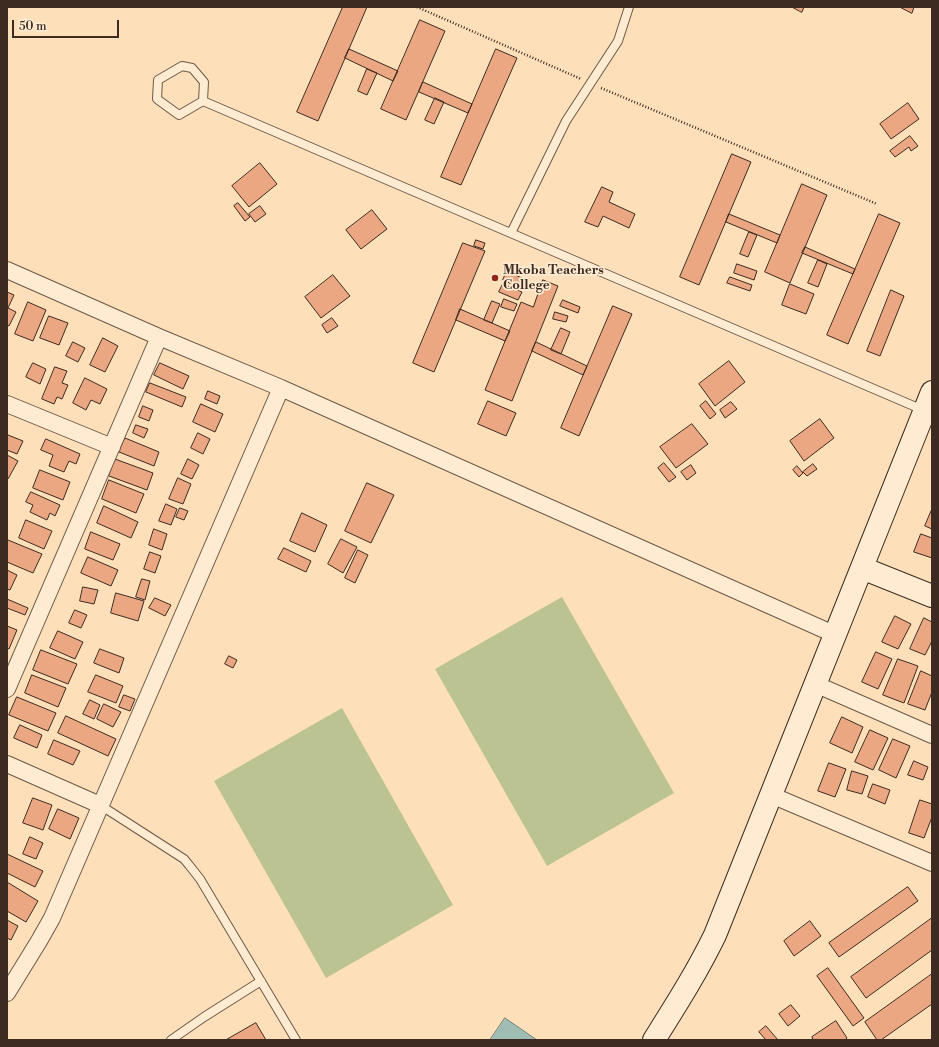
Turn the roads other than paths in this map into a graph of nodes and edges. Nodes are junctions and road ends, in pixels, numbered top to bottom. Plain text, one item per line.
1 (629, 7) edge
2 (203, 101) junction
3 (511, 233) junction
4 (7, 270) edge
5 (159, 337) junction
6 (281, 388) junction
7 (928, 401) edge
8 (7, 404) edge
9 (112, 447) junction
10 (862, 568) junction
11 (932, 596) edge
12 (836, 635) junction
13 (815, 684) junction
14 (7, 689) edge
15 (932, 734) edge
16 (7, 764) edge
17 (772, 795) junction
18 (100, 805) junction
19 (932, 863) edge
20 (261, 981) junction
21 (7, 993) edge
22 (171, 1040) edge
23 (296, 1040) edge
24 (654, 1040) edge

1 - 3 lane
2 - 2 lane
2 - 3 lane
3 - 7 lane
4 - 5 street
5 - 6 street
5 - 9 street
6 - 12 street
6 - 18 street
7 - 10 street
8 - 9 street
9 - 14 street
10 - 11 street
10 - 12 street
12 - 13 street
13 - 15 street
13 - 17 street
16 - 18 street
17 - 19 street
17 - 24 street
18 - 20 lane
18 - 21 street
20 - 22 lane
20 - 23 lane

